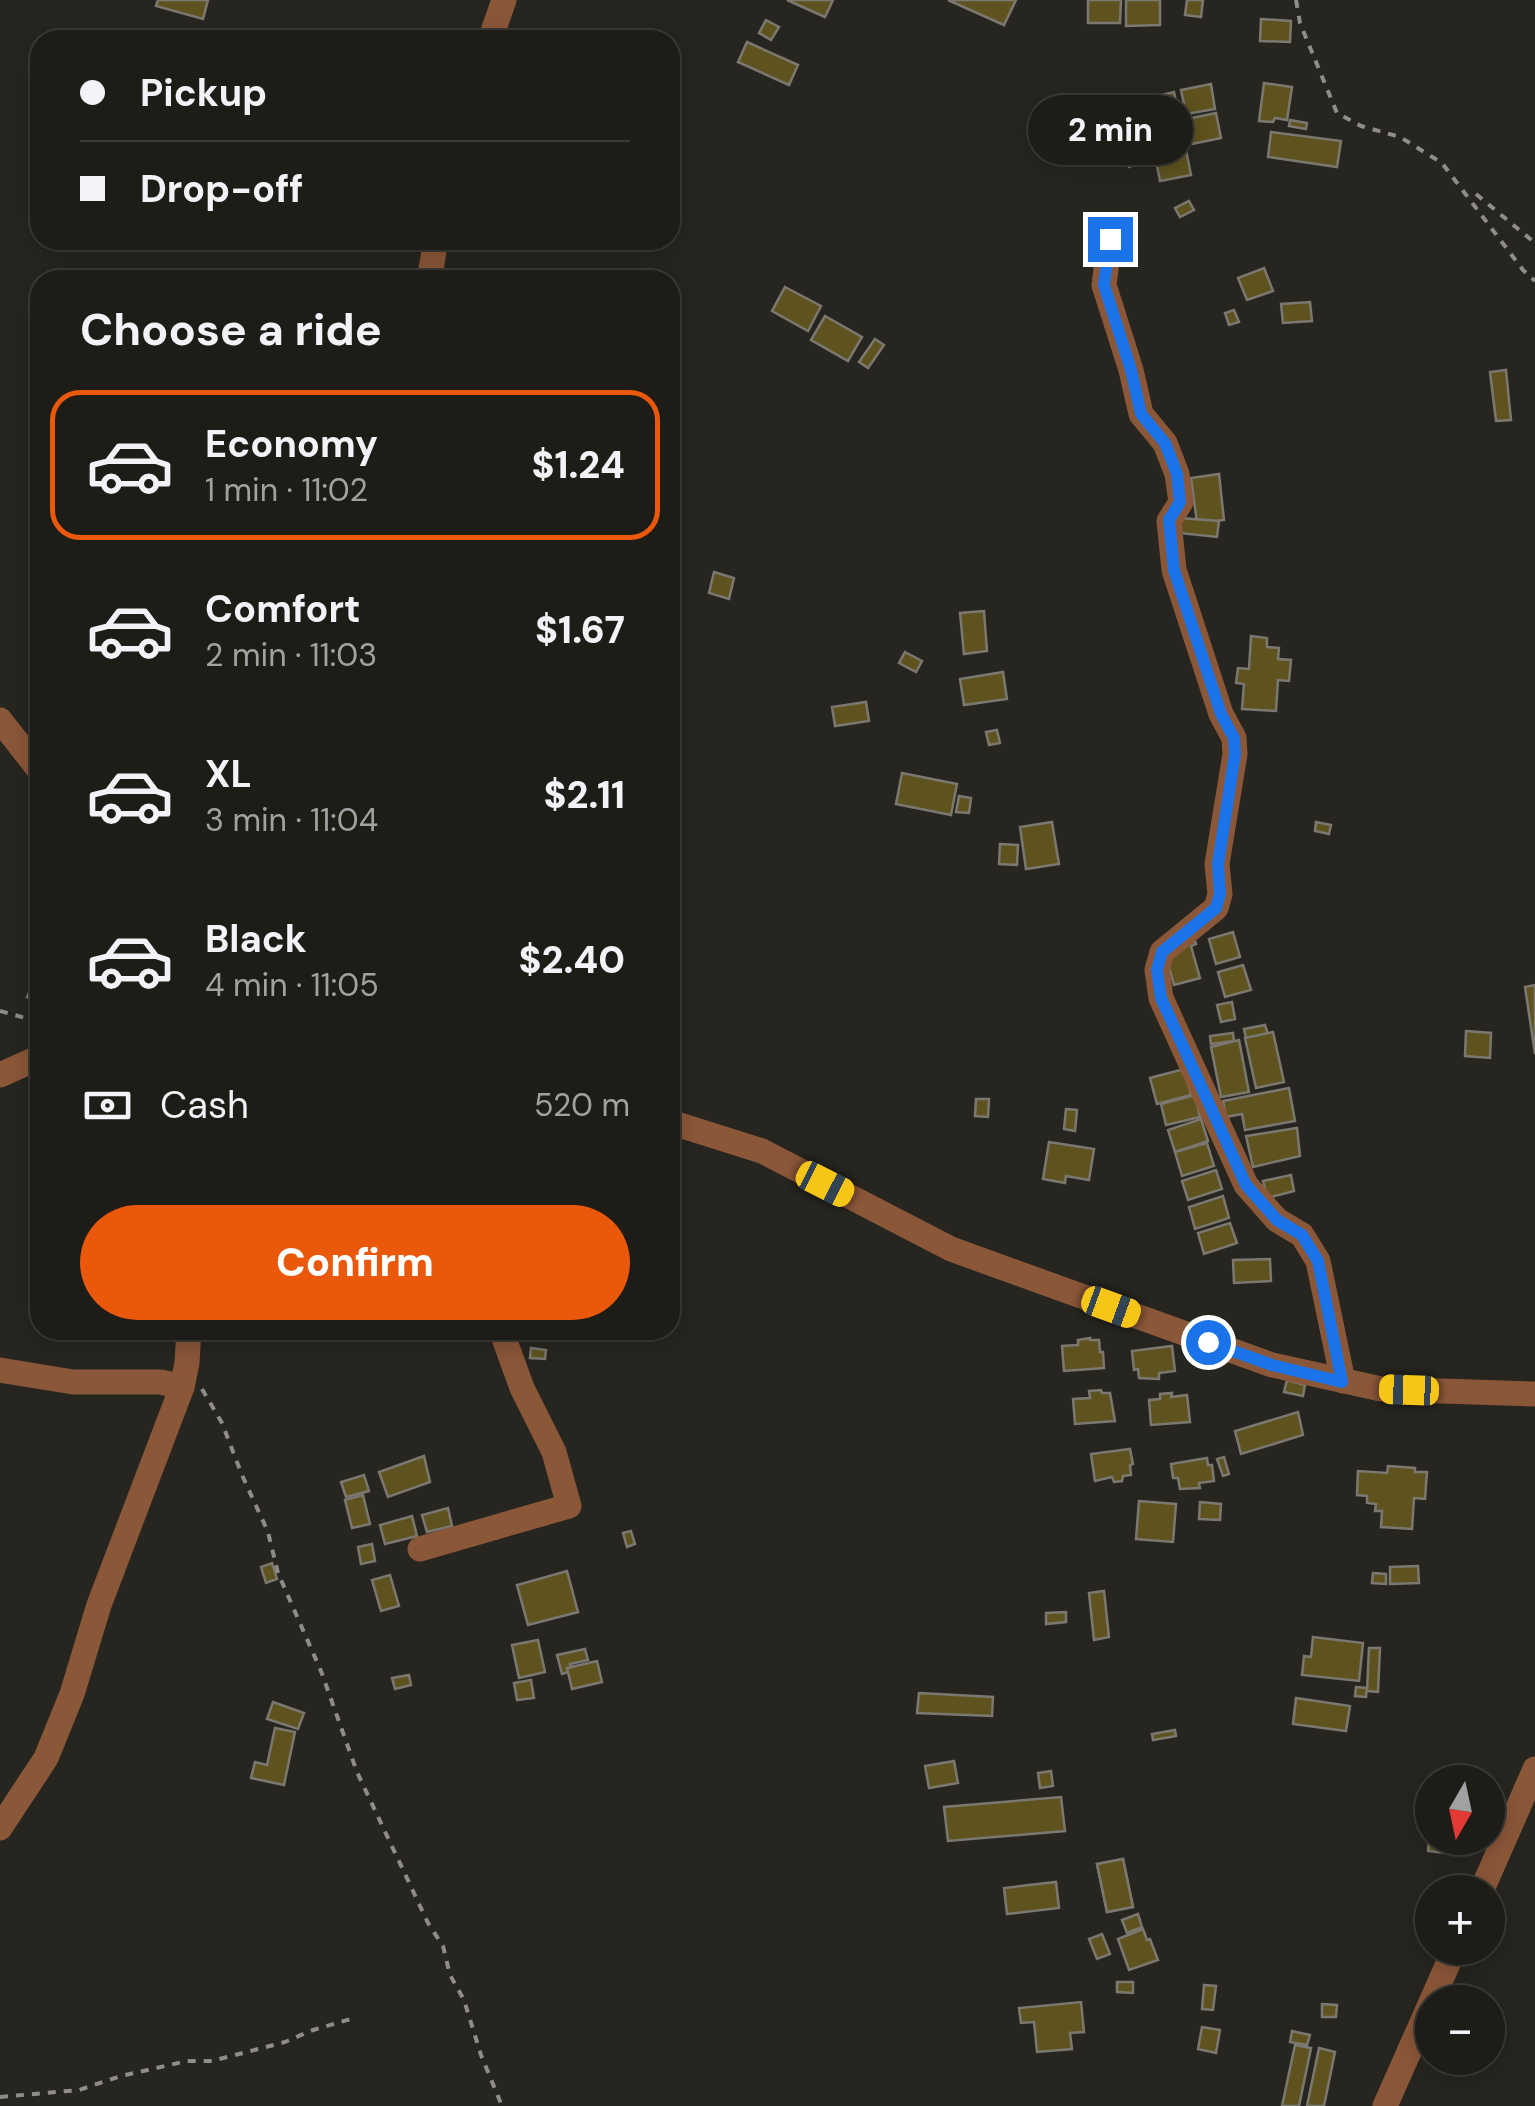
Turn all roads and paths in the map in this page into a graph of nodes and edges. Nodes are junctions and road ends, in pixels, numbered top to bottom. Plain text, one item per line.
1 (504, 0) edge
2 (1296, 0) edge
3 (494, 30) edge
4 (1476, 194) dead end
5 (1110, 239) dead end
6 (1535, 242) edge
7 (1535, 280) edge
8 (0, 720) edge
9 (30, 758) edge
10 (0, 1011) edge
11 (30, 1019) edge
12 (30, 1062) edge
13 (0, 1075) edge
14 (680, 1125) edge
15 (188, 1340) edge
16 (504, 1340) edge
17 (0, 1370) edge
18 (184, 1375) junction
19 (1342, 1382) junction
20 (1535, 1394) edge
21 (420, 1549) dead end
22 (1535, 1769) edge
23 (0, 1828) edge
24 (1488, 1875) edge
25 (1448, 1965) edge
26 (354, 2018) dead end
27 (0, 2097) edge
28 (502, 2106) edge
29 (1385, 2106) edge

1 - 3 street
2 - 7 path
4 - 6 path
5 - 19 street
8 - 9 street
10 - 11 path
12 - 13 street
14 - 19 street
15 - 18 street
16 - 21 street
17 - 18 street
18 - 23 street
18 - 28 path
19 - 20 street
22 - 24 street
25 - 29 street
26 - 27 path

